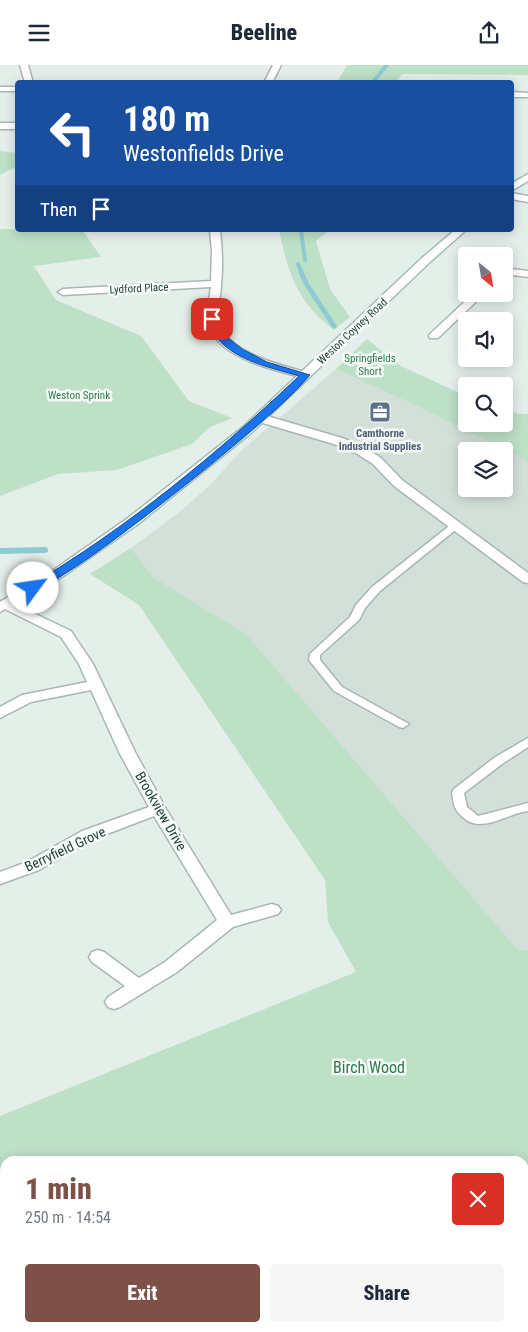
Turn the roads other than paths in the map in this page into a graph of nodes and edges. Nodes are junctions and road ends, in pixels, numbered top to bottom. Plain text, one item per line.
1 (24, 65) edge
2 (277, 65) edge
3 (28, 80) edge
4 (270, 80) edge
5 (0, 89) edge
6 (15, 89) edge
7 (514, 94) edge
8 (528, 95) edge
9 (0, 126) edge
10 (15, 126) edge
11 (528, 177) edge
12 (514, 186) edge
13 (514, 196) edge
14 (528, 199) edge
15 (215, 232) edge
16 (459, 232) edge
17 (513, 272) edge
18 (528, 274) edge
19 (216, 285) junction
20 (63, 292) dead end
21 (469, 303) edge
22 (434, 336) dead end
23 (305, 375) junction
24 (260, 418) junction
25 (456, 525) junction
26 (528, 579) edge
27 (3, 606) edge
28 (96, 685) junction
29 (0, 713) edge
30 (403, 724) dead end
31 (528, 742) edge
32 (528, 807) edge
33 (158, 809) junction
34 (0, 878) edge
35 (272, 910) dead end
36 (227, 922) junction
37 (98, 957) dead end
38 (139, 987) junction
39 (114, 1002) dead end

1 - 3 street
2 - 4 street
5 - 6 street
7 - 8 street
9 - 10 street
11 - 12 street
13 - 14 street
15 - 19 street
16 - 23 street, Weston Coyney Road
17 - 18 street
19 - 20 street, Lydford Place
19 - 23 street
21 - 22 street
23 - 24 street, Weston Coyney Road
24 - 25 street
24 - 27 street, Weston Coyney Road
25 - 26 street
25 - 30 lane
27 - 28 street, Brookview Drive
28 - 29 street
28 - 33 street, Brookview Drive
31 - 32 lane
33 - 34 street, Berryfield Grove
33 - 36 street, Brookview Drive
35 - 36 street
36 - 38 street
37 - 38 street
38 - 39 street

